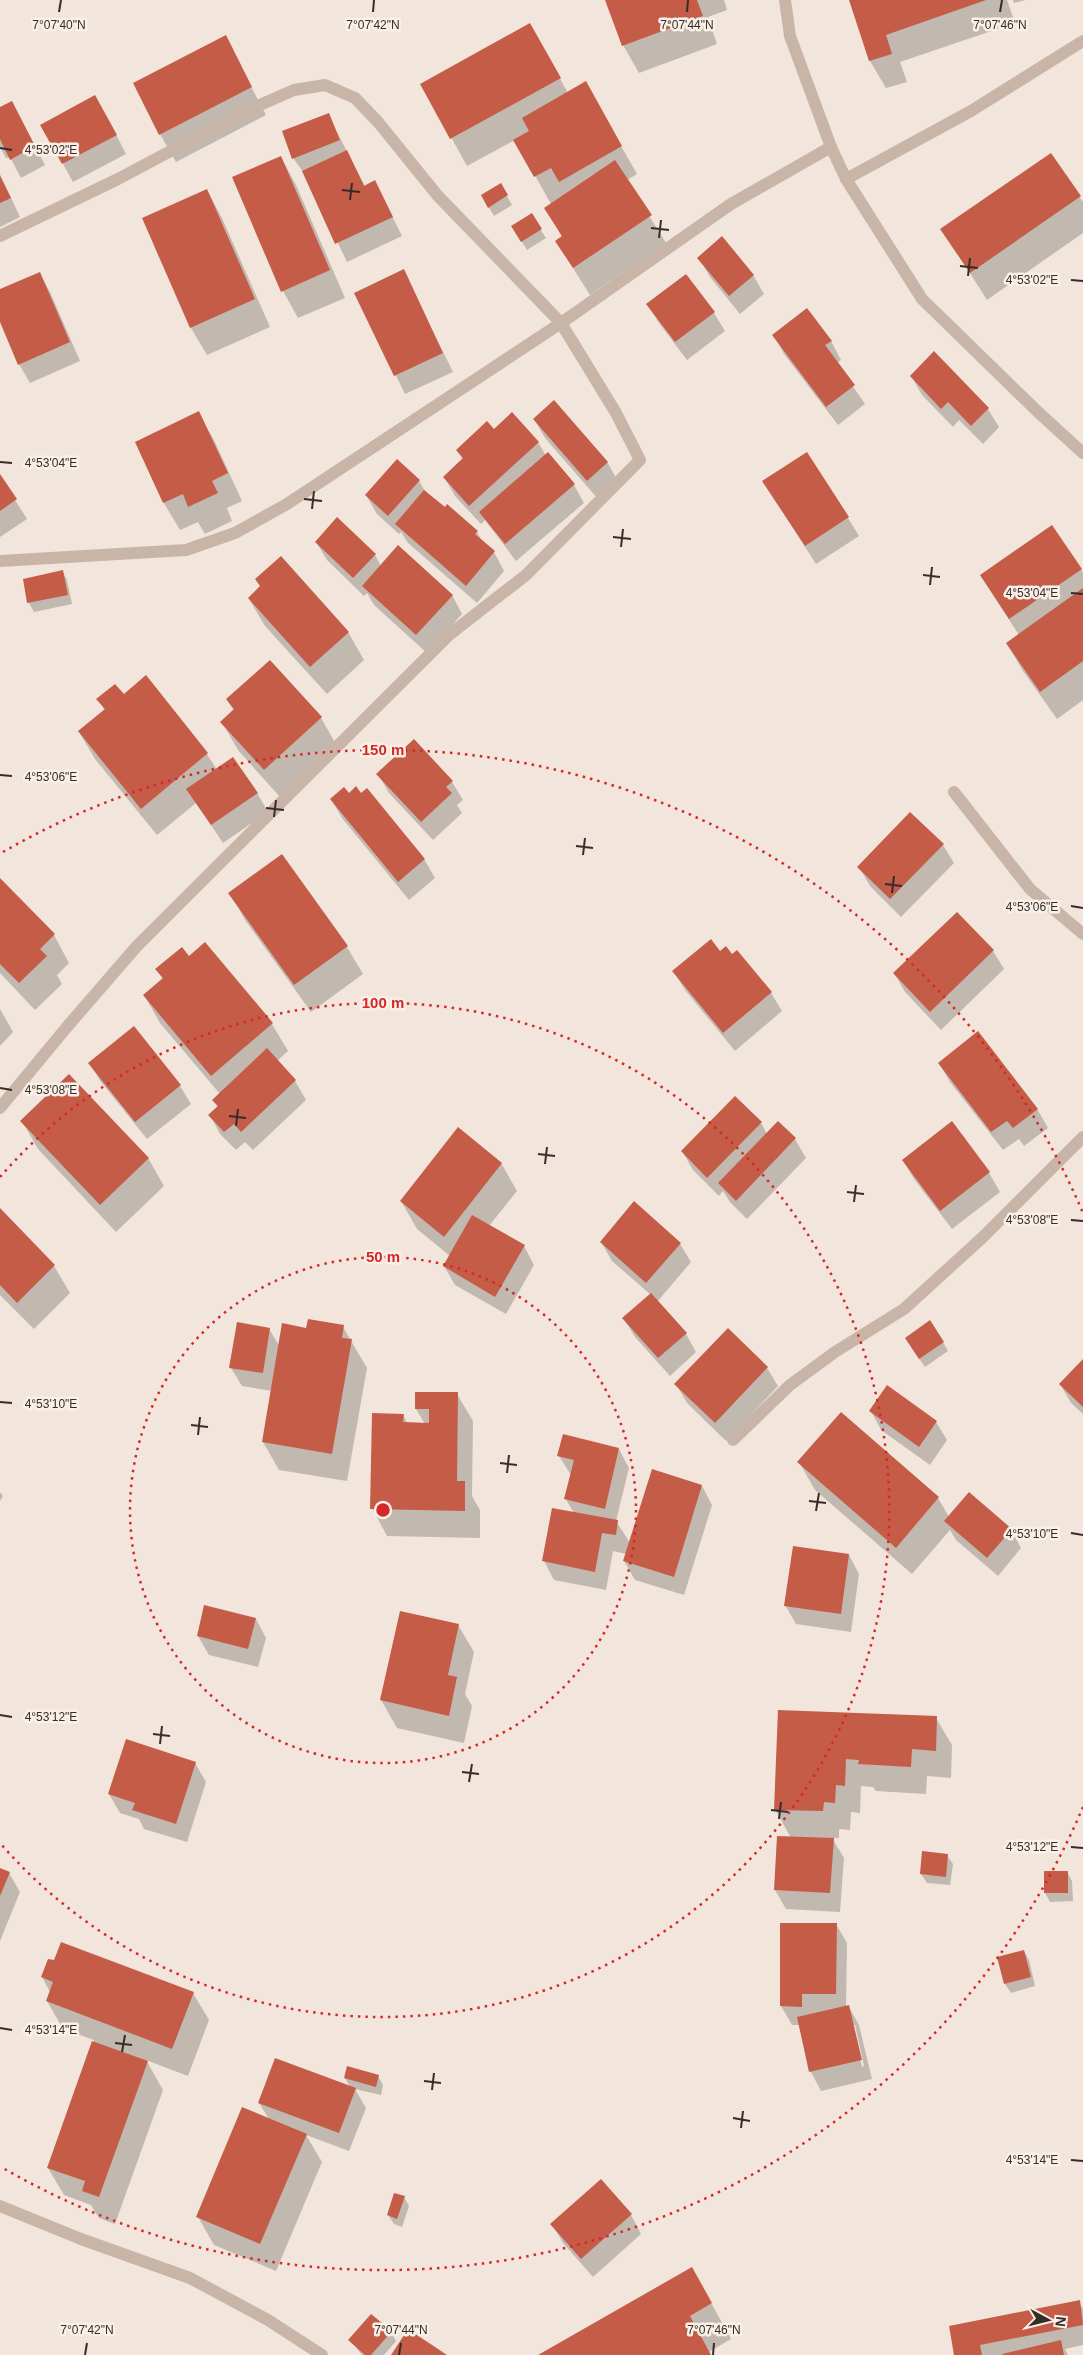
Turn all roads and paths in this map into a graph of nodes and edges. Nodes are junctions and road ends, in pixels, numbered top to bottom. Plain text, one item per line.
1 (785, 0) edge
2 (1083, 41) edge
3 (830, 148) junction
4 (846, 179) junction
5 (0, 236) edge
6 (561, 323) junction
7 (1083, 453) edge
8 (0, 561) edge
9 (954, 792) dead end
10 (1083, 934) edge
11 (0, 1108) edge
12 (1083, 1137) edge
13 (733, 1440) dead end
14 (0, 2206) edge
15 (322, 2355) edge

1 - 3 street
2 - 4 street
3 - 4 street
3 - 6 street
4 - 7 street
5 - 6 street
6 - 8 street
6 - 11 street
9 - 10 street
12 - 13 street
14 - 15 street

